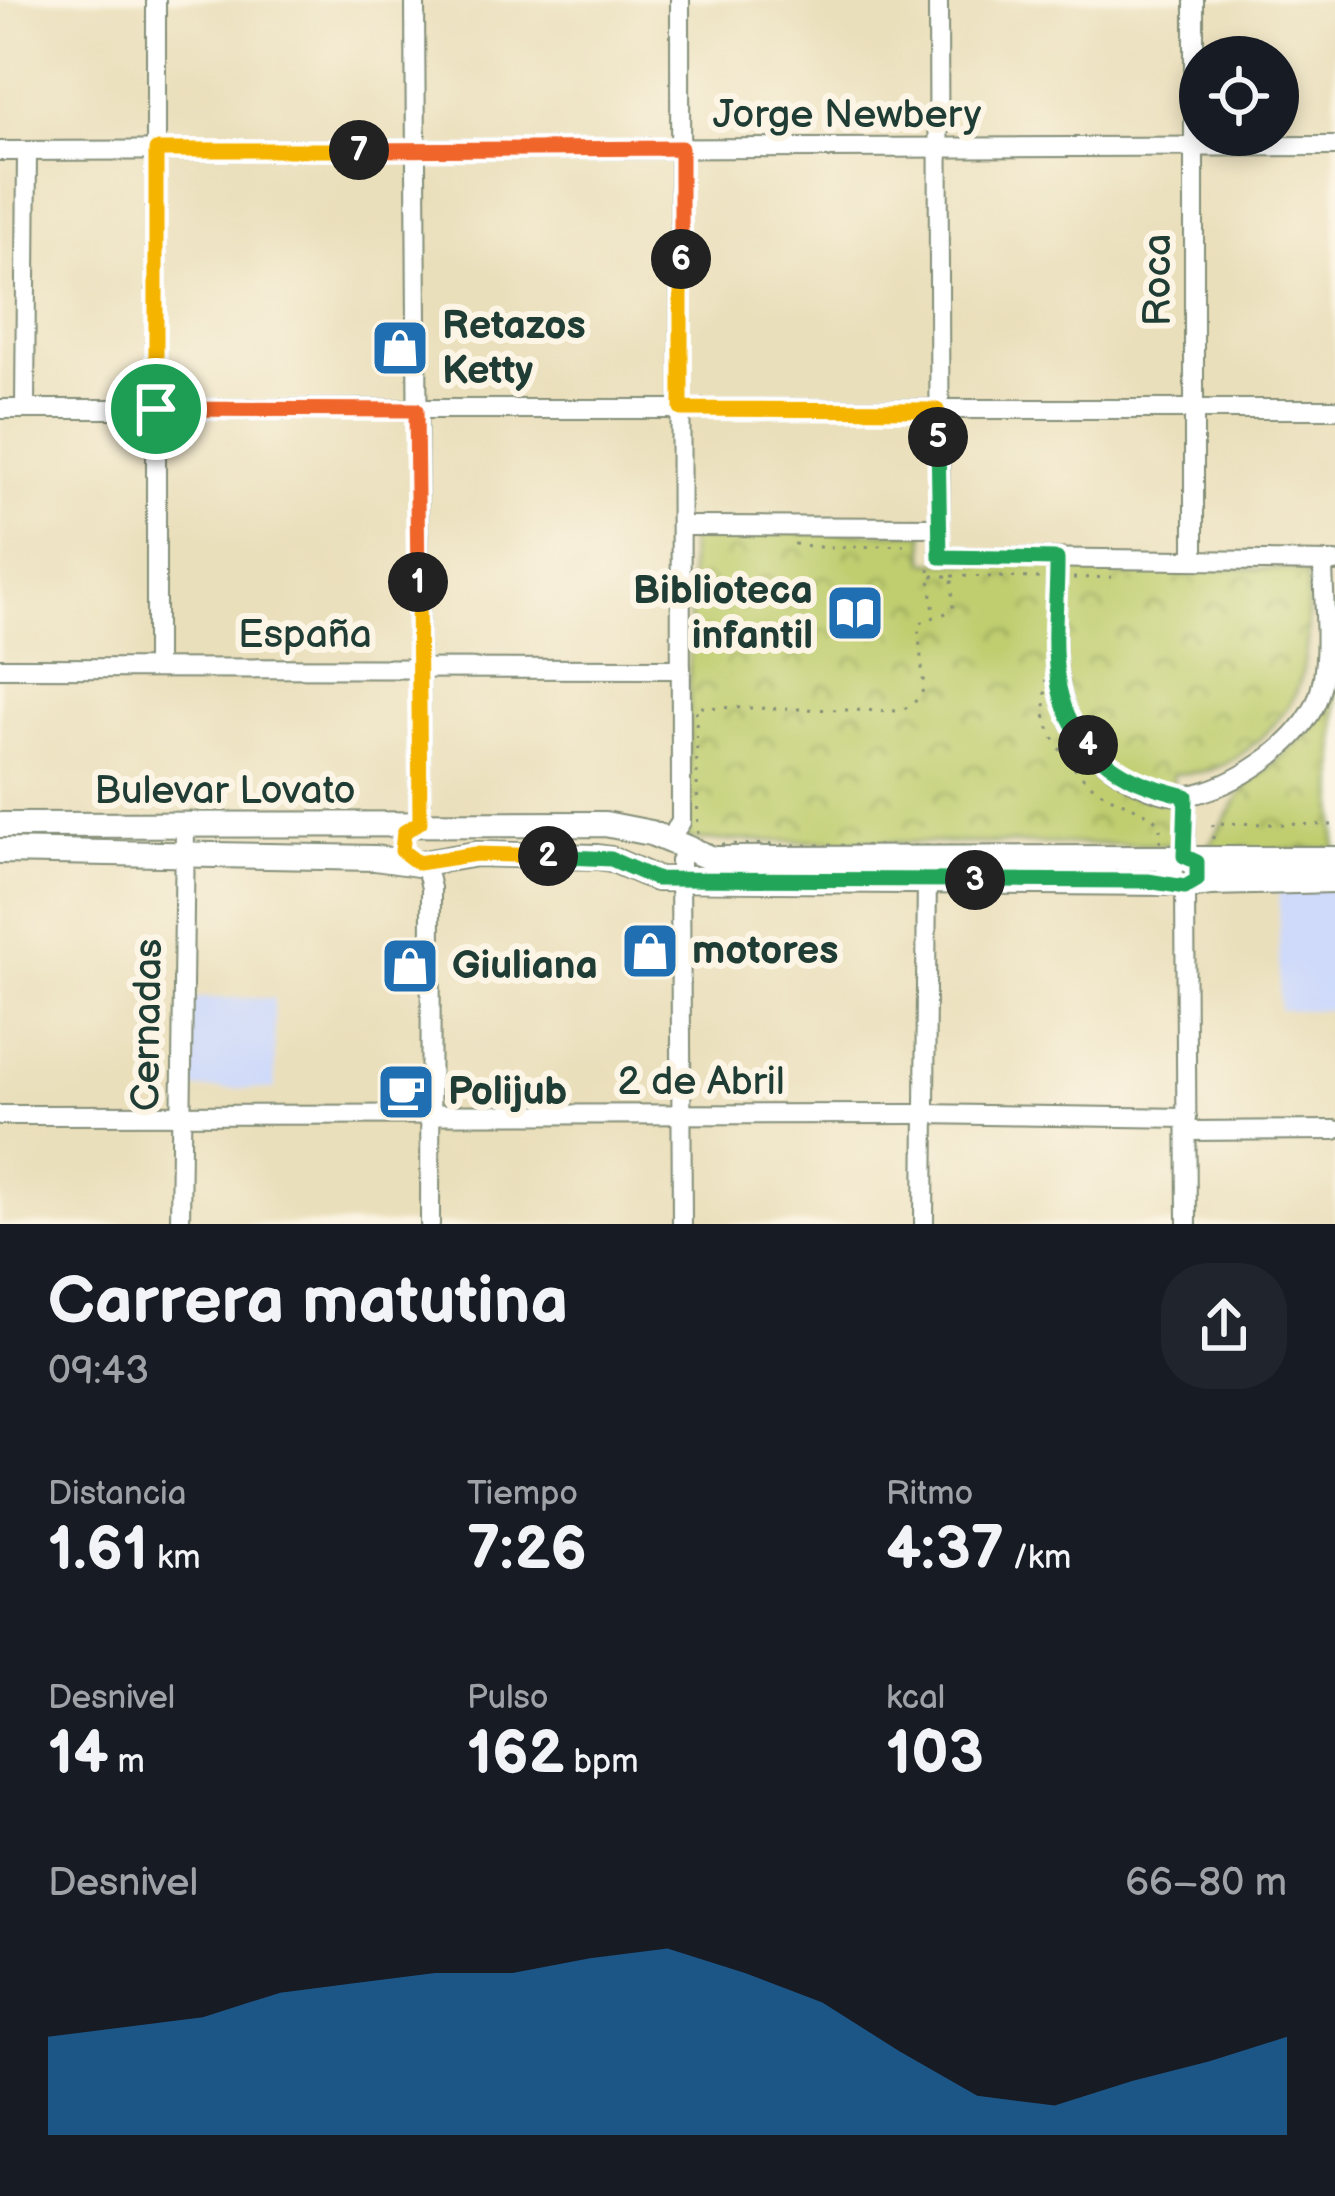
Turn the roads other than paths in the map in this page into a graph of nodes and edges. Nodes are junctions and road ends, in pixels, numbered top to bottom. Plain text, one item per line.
1 (156, 0) edge
2 (415, 0) edge
3 (680, 0) edge
4 (938, 0) edge
5 (1194, 0) edge
6 (1194, 36) edge
7 (1179, 146) edge
8 (1299, 146) edge
9 (1335, 146) edge
10 (681, 148) junction
11 (938, 149) junction
12 (156, 150) junction
13 (27, 151) junction
14 (416, 151) junction
15 (0, 152) edge
16 (1194, 156) edge
17 (0, 409) edge
18 (25, 409) junction
19 (156, 409) junction
20 (681, 409) junction
21 (1194, 409) junction
22 (1335, 409) edge
23 (416, 410) junction
24 (937, 410) junction
25 (681, 526) junction
26 (939, 527) junction
27 (1057, 559) junction
28 (1194, 560) junction
29 (1329, 562) edge
30 (0, 668) edge
31 (156, 668) junction
32 (419, 668) junction
33 (681, 669) junction
34 (1186, 796) junction
35 (0, 825) edge
36 (421, 825) junction
37 (184, 827) junction
38 (0, 851) edge
39 (183, 854) junction
40 (668, 859) junction
41 (1335, 860) edge
42 (423, 862) junction
43 (1189, 868) junction
44 (927, 870) junction
45 (1335, 880) edge
46 (923, 1114) junction
47 (0, 1115) edge
48 (682, 1115) junction
49 (180, 1117) junction
50 (430, 1117) junction
51 (1187, 1125) junction
52 (1335, 1130) edge
53 (180, 1224) edge
54 (430, 1224) edge
55 (682, 1224) edge
56 (924, 1224) edge
57 (1187, 1224) edge

1 - 12 street
2 - 14 street
3 - 10 street
4 - 11 street
5 - 6 street, Roca
7 - 11 street, Jorge Newbery
8 - 9 street, Jorge Newbery
10 - 11 street, Jorge Newbery
10 - 14 street, Jorge Newbery
10 - 20 street
11 - 24 street
12 - 13 street, Jorge Newbery
12 - 14 street, Jorge Newbery
12 - 19 street
13 - 15 street, Jorge Newbery
13 - 18 street
14 - 23 street
16 - 21 street, Roca
17 - 18 street
18 - 19 street
19 - 23 street
19 - 31 street
20 - 23 street
20 - 24 street
20 - 25 street
21 - 22 street
21 - 24 street
21 - 28 street, Roca
23 - 32 street
24 - 26 street
25 - 26 street
25 - 33 street
26 - 27 street
27 - 28 street
27 - 34 street
28 - 29 street
29 - 34 street
30 - 31 street, España
31 - 32 street, España
32 - 33 street, España
32 - 36 street
33 - 40 street
34 - 43 street
35 - 37 main road, Bulevar Lovato
36 - 37 main road, Bulevar Lovato
36 - 40 main road, Bulevar Lovato
36 - 42 main road
36 - 42 main road
37 - 39 street, Cernadas
38 - 39 main road, Bulevar Lovato
39 - 42 main road, Bulevar Lovato
39 - 49 street, Cernadas
40 - 42 main road, Bulevar Lovato
40 - 44 main road, Bulevar Lovato
40 - 48 street
41 - 43 main road, Bulevar Lovato
42 - 50 street
43 - 44 main road, Bulevar Lovato
43 - 45 main road, Bulevar Lovato
43 - 51 street
44 - 46 street
46 - 48 street, 2 de Abril
46 - 51 street, 2 de Abril
46 - 56 street
47 - 49 street, 2 de Abril
48 - 50 street, 2 de Abril
48 - 55 street
49 - 50 street, 2 de Abril
49 - 53 street, Cernadas
50 - 54 street
51 - 52 street, 2 de Abril
51 - 57 street

